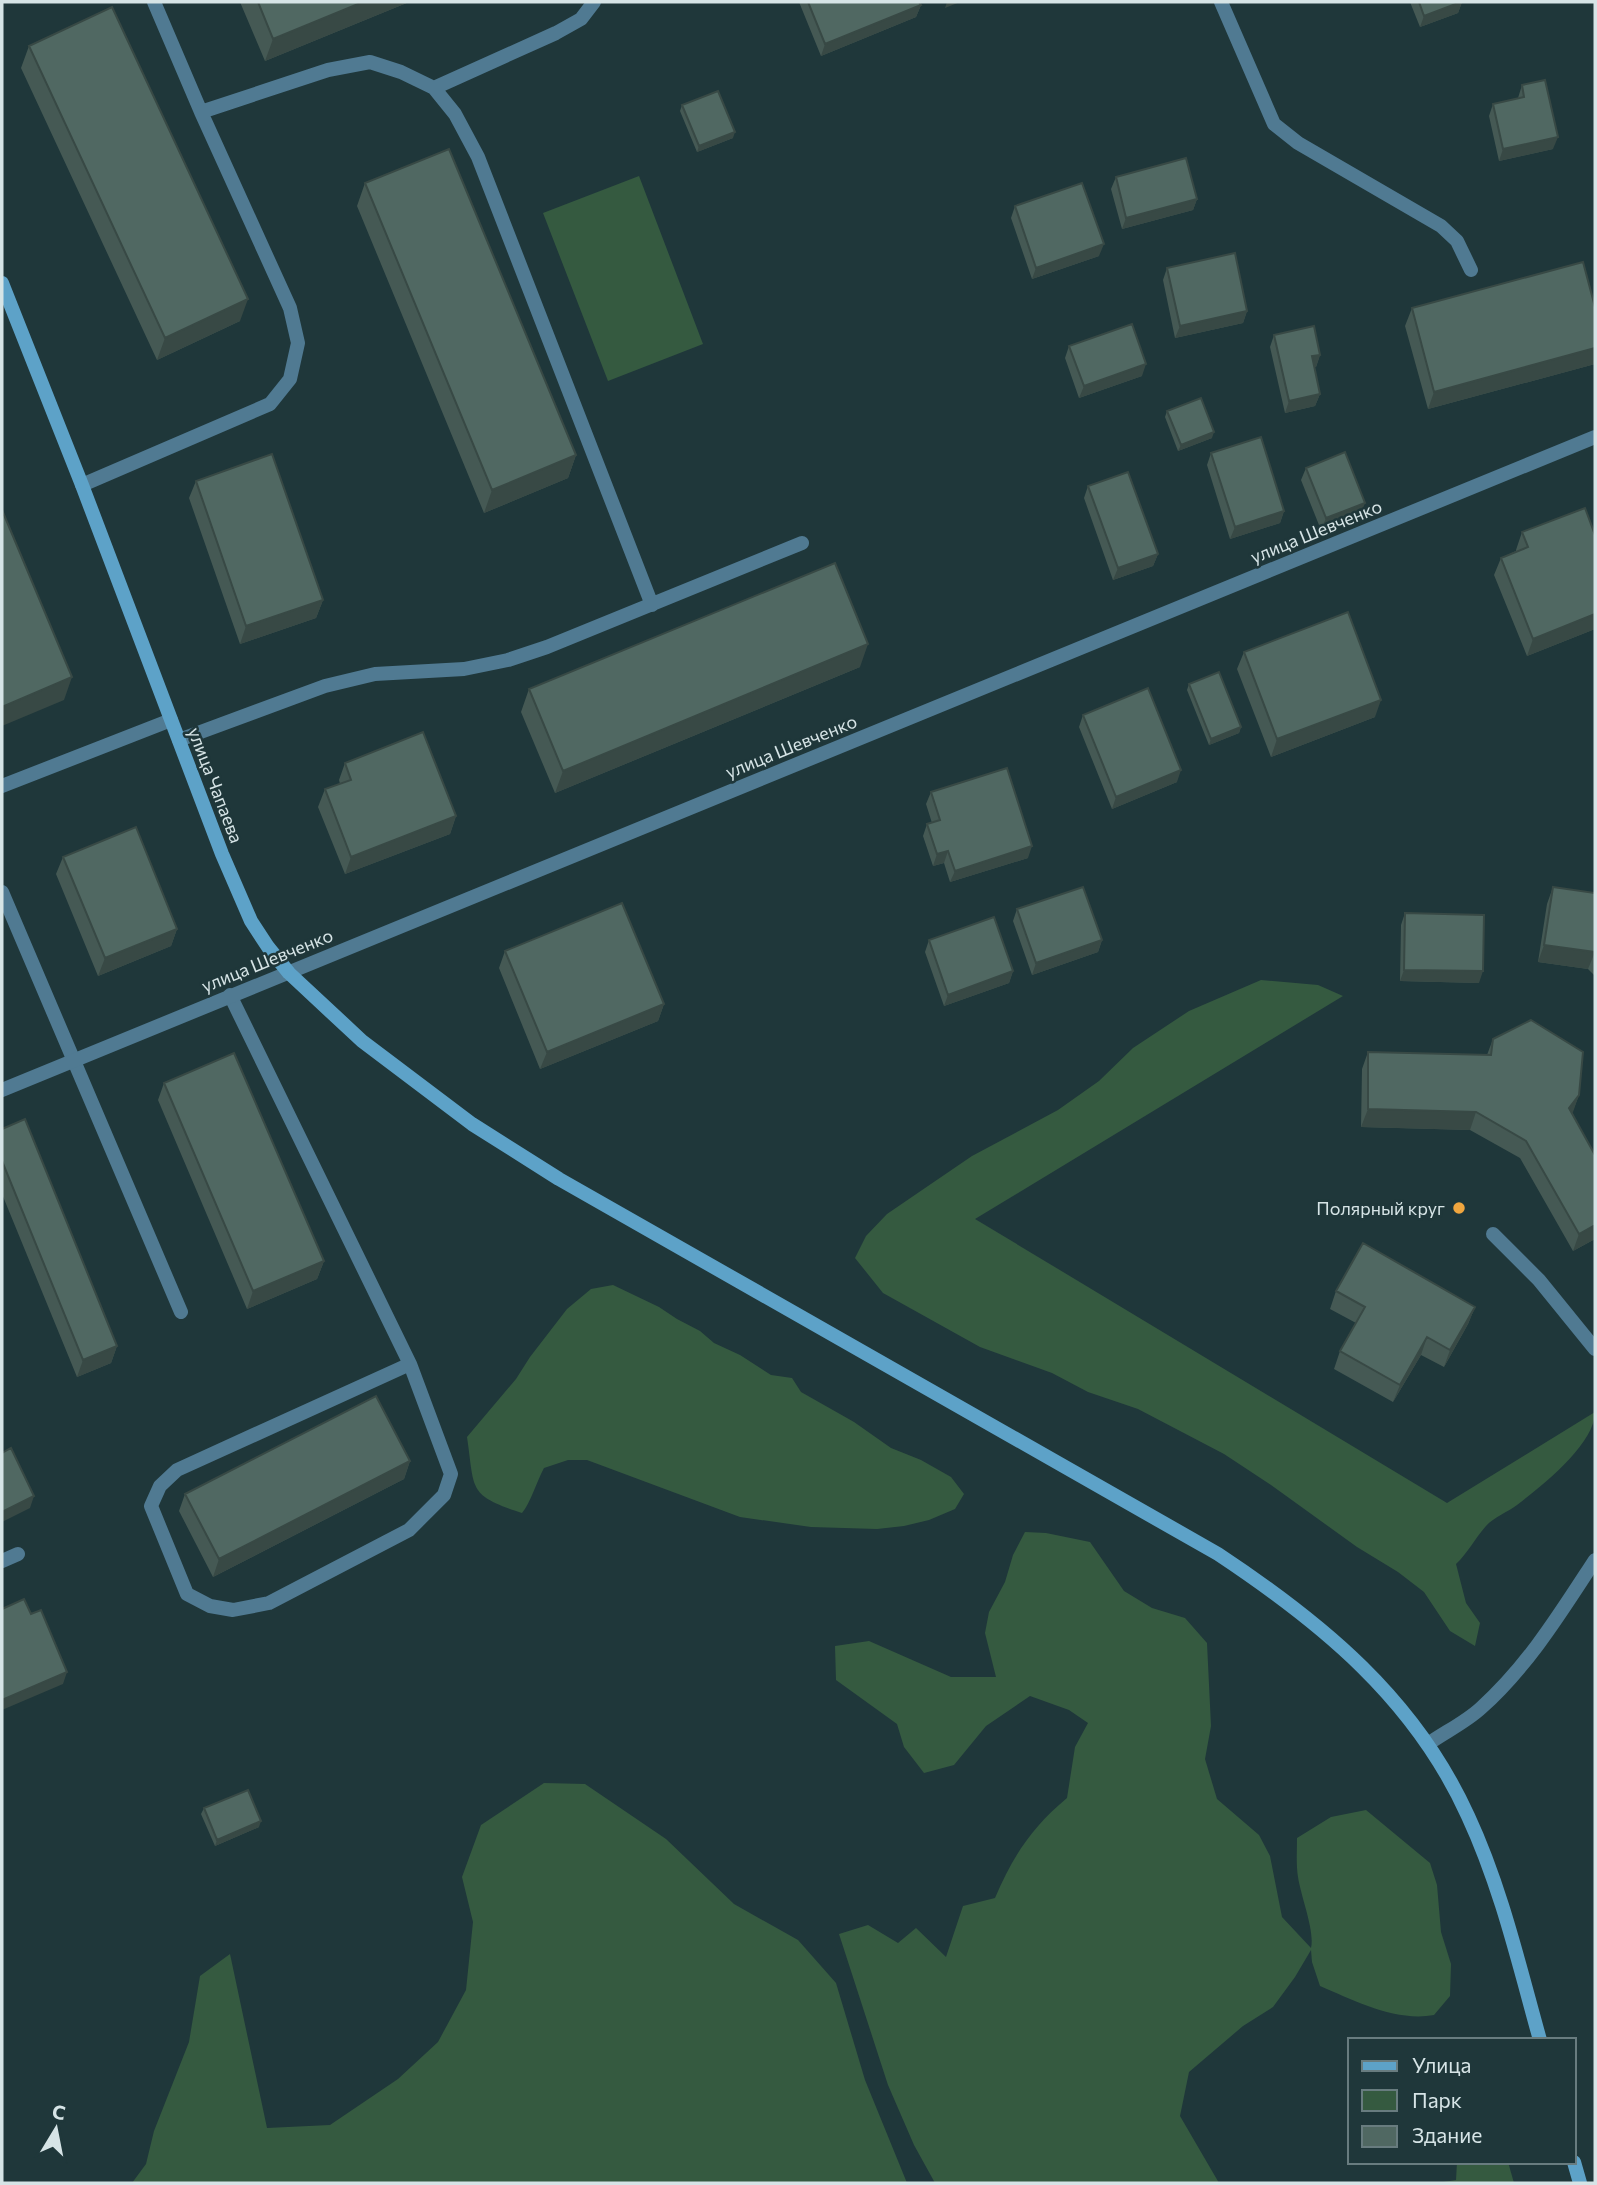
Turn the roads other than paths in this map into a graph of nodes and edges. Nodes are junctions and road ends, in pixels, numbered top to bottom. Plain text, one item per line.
1 (154, 2) edge
2 (594, 2) edge
3 (1221, 2) edge
4 (434, 88) junction
5 (201, 112) junction
6 (1471, 270) dead end
7 (2, 283) edge
8 (1595, 438) edge
9 (82, 485) junction
10 (802, 543) dead end
11 (652, 605) junction
12 (171, 720) junction
13 (179, 740) junction
14 (2, 786) edge
15 (2, 892) edge
16 (289, 973) junction
17 (230, 995) junction
18 (72, 1060) junction
19 (2, 1090) edge
20 (1493, 1234) dead end
21 (181, 1312) dead end
22 (1595, 1349) edge
23 (410, 1364) junction
24 (18, 1554) dead end
25 (1595, 1560) edge
26 (2, 1561) edge
27 (1428, 1744) junction
28 (1539, 2038) edge
29 (1575, 2164) edge
30 (1580, 2183) edge

1 - 5 street
2 - 4 street
3 - 6 street
4 - 5 street
4 - 11 street
5 - 9 street
7 - 9 main road, улица Чапаева
8 - 16 street, улица Шевченко
9 - 12 main road, улица Чапаева
10 - 11 street
11 - 13 street
12 - 13 main road, улица Чапаева
12 - 14 street
13 - 16 main road, улица Чапаева
15 - 18 street
16 - 17 street, улица Шевченко
16 - 27 main road, улица Чапаева
17 - 18 street, улица Шевченко
17 - 23 street
18 - 19 street, улица Шевченко
18 - 21 street
20 - 22 street
23 - 23 street
24 - 26 street
25 - 27 street
27 - 28 main road, улица Чапаева
29 - 30 main road

